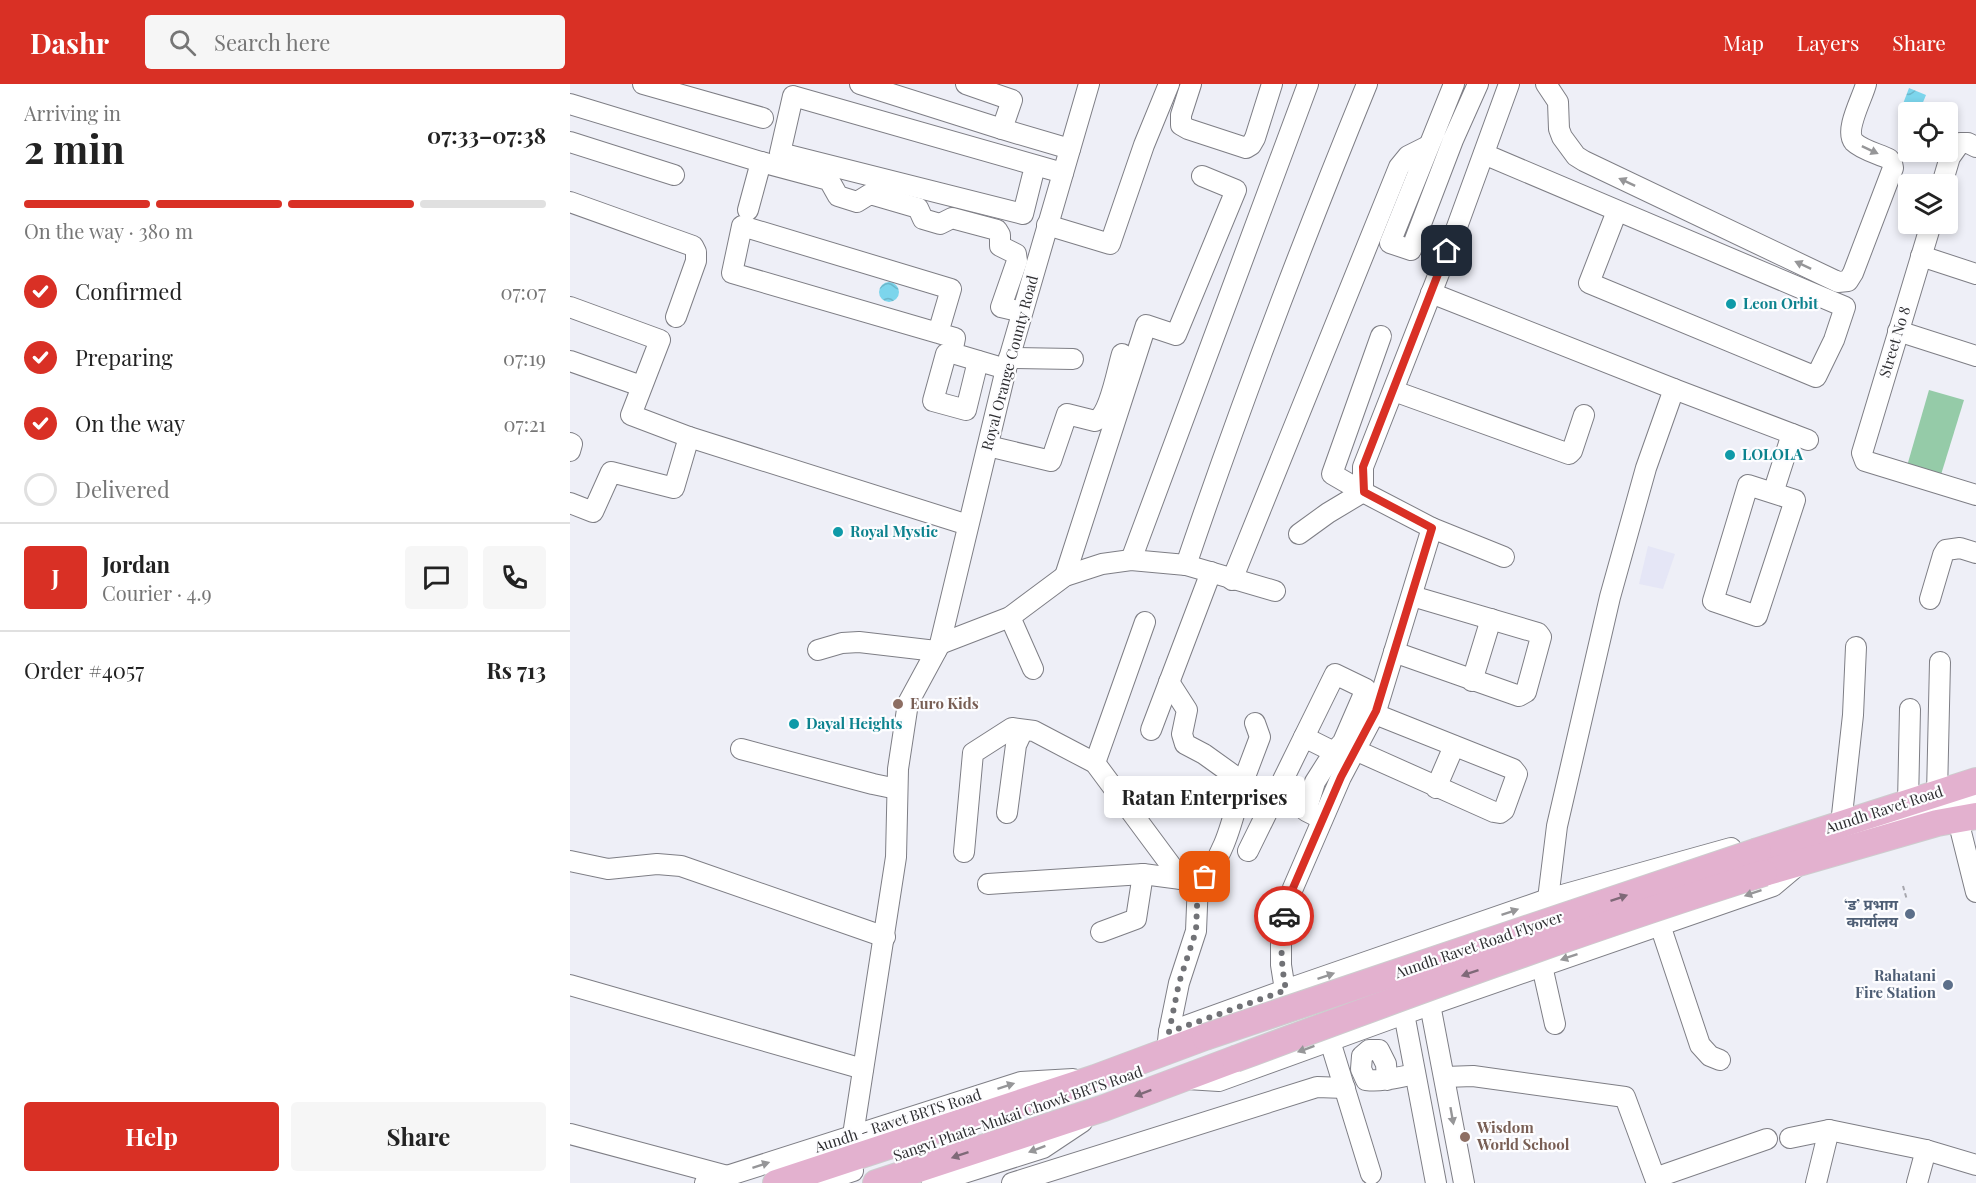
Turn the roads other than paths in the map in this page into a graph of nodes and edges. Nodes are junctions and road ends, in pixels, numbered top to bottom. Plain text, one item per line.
1 (643, 84) edge
2 (860, 84) edge
3 (966, 84) edge
4 (1089, 84) edge
5 (1169, 84) edge
6 (1191, 84) edge
7 (1272, 84) edge
8 (1308, 84) edge
9 (1367, 84) edge
10 (1454, 84) edge
11 (1478, 84) edge
12 (1509, 84) edge
13 (1546, 84) edge
14 (1866, 84) edge
15 (570, 104) edge
16 (763, 118) dead end
17 (1002, 129) junction
18 (1431, 139) junction
19 (1453, 140) junction
20 (570, 142) edge
21 (1070, 148) junction
22 (1484, 154) junction
23 (761, 162) junction
24 (1035, 166) junction
25 (1063, 173) junction
26 (674, 175) dead end
27 (1202, 176) dead end
28 (570, 202) edge
29 (748, 210) dead end
30 (1617, 211) junction
31 (1047, 225) junction
32 (1928, 234) edge
33 (1921, 256) junction
34 (1026, 264) junction
35 (1976, 274) edge
36 (1431, 293) junction
37 (570, 308) edge
38 (676, 317) dead end
39 (1898, 332) junction
40 (938, 333) junction
41 (1382, 336) dead end
42 (952, 353) junction
43 (1122, 354) dead end
44 (1976, 356) edge
45 (1073, 359) dead end
46 (978, 361) junction
47 (570, 362) edge
48 (1008, 363) junction
49 (641, 386) junction
50 (1674, 389) junction
51 (1394, 391) junction
52 (1584, 415) dead end
53 (689, 437) junction
54 (570, 443) edge
55 (988, 446) junction
56 (570, 451) edge
57 (1364, 492) junction
58 (1773, 493) junction
59 (1976, 495) edge
60 (570, 503) edge
61 (968, 525) junction
62 (1432, 528) junction
63 (1299, 534) dead end
64 (1976, 553) edge
65 (1504, 557) dead end
66 (1131, 560) junction
67 (1186, 565) junction
68 (1211, 572) junction
69 (1065, 576) junction
70 (1232, 580) junction
71 (1275, 591) dead end
72 (1412, 596) junction
73 (1930, 599) dead end
74 (1010, 617) junction
75 (1491, 620) junction
76 (1145, 622) dead end
77 (938, 647) junction
78 (1856, 647) dead end
79 (818, 650) dead end
80 (1394, 652) junction
81 (1940, 662) dead end
82 (1033, 669) dead end
83 (1472, 681) junction
84 (1169, 682) junction
85 (1910, 709) dead end
86 (1375, 714) junction
87 (1254, 723) dead end
88 (1023, 730) junction
89 (1151, 730) dead end
90 (1304, 737) junction
91 (1455, 746) junction
92 (741, 748) dead end
93 (1355, 750) junction
94 (1334, 752) junction
95 (1095, 763) junction
96 (1976, 781) edge
97 (1243, 782) junction
98 (1436, 788) junction
99 (897, 789) junction
100 (1936, 794) junction
101 (1976, 800) edge
102 (1908, 803) junction
103 (1007, 813) dead end
104 (1967, 818) edge
105 (1322, 819) junction
106 (1841, 824) junction
107 (1248, 851) dead end
108 (1797, 851) junction
109 (963, 852) dead end
110 (570, 861) edge
111 (1762, 861) junction
112 (1143, 874) junction
113 (1189, 880) junction
114 (988, 884) dead end
115 (1976, 892) edge
116 (1548, 899) junction
117 (1660, 925) junction
118 (1101, 932) dead end
119 (885, 937) junction
120 (1418, 945) junction
121 (1394, 953) junction
122 (1542, 966) junction
123 (570, 985) edge
124 (1286, 990) junction
125 (1431, 1005) junction
126 (1404, 1014) junction
127 (1555, 1024) dead end
128 (1168, 1041) junction
129 (1330, 1041) junction
130 (1219, 1047) junction
131 (1720, 1060) dead end
132 (863, 1069) junction
133 (1415, 1074) junction
134 (1445, 1077) junction
135 (1095, 1078) junction
136 (1182, 1078) junction
137 (1387, 1080) dead end
138 (1345, 1088) junction
139 (1104, 1108) junction
140 (1829, 1130) junction
141 (570, 1134) edge
142 (853, 1135) junction
143 (1790, 1138) dead end
144 (1767, 1139) dead end
145 (1926, 1150) junction
146 (1976, 1165) edge
147 (1371, 1174) dead end
148 (727, 1176) junction
149 (705, 1183) edge
150 (776, 1183) edge
151 (817, 1183) edge
152 (876, 1183) edge
153 (932, 1183) edge
154 (1012, 1183) edge
155 (1436, 1183) edge
156 (1464, 1183) edge
157 (1816, 1183) edge
158 (1917, 1183) edge

1 - 16 street
2 - 17 street
3 - 17 street
4 - 21 street, Royal Orange County Road
5 - 31 street
6 - 7 street
8 - 66 street
9 - 67 street
10 - 18 street
11 - 19 street
12 - 22 street
14 -> 13 street
15 - 23 street
17 - 21 street
18 - 19 street
18 - 19 street
18 - 70 street
20 - 26 street
21 - 25 street, Royal Orange County Road
22 - 30 street
22 - 36 street
23 - 29 street
23 - 34 street
24 - 24 street
24 - 25 street
25 - 31 street, Royal Orange County Road
27 - 69 street
28 - 38 street
30 - 30 street
31 - 34 street, Royal Orange County Road
32 - 33 street, Street No 8
33 - 35 street
33 - 39 street, Street No 8
34 - 48 street, Royal Orange County Road
36 - 50 street
36 - 51 street
37 - 49 street
39 - 44 street
39 - 59 street, Street No 8
40 - 40 street
40 - 42 street
41 - 57 street
42 - 46 street
42 - 46 street
43 - 55 street
45 - 48 street
46 - 48 street
47 - 49 street
48 - 55 street, Royal Orange County Road
49 - 53 street
50 - 58 street
50 - 116 street
51 - 52 street
51 - 57 street
53 - 60 street
53 - 61 street
54 - 56 street
55 - 61 street, Royal Orange County Road
57 - 62 street
57 - 63 street
58 - 58 street
61 - 77 street, Royal Orange County Road
62 - 65 street
62 - 72 street
64 - 73 street
66 - 67 street
66 - 69 street
67 - 68 street
68 - 70 street
68 - 84 street
69 - 74 street
70 - 71 street
72 - 75 street
72 - 80 street
74 - 77 street
74 - 82 street
75 - 83 street
75 - 83 street
76 - 95 street
77 - 79 street
77 - 99 street, Royal Orange County Road
78 - 106 street
80 - 83 street
80 - 86 street
81 - 100 street
84 - 89 street
84 - 97 street
85 - 102 street
86 - 91 street
86 - 93 street
87 - 97 street
88 - 95 street
88 - 103 street
88 - 109 street
90 - 94 street
90 - 94 street
90 - 107 street
91 - 98 street
91 - 98 street
92 - 99 street
93 - 98 street
93 - 105 street
94 - 105 street
95 - 113 street
96 - 100 main road, Aundh Ravet Road
97 - 113 street
99 - 119 street, Royal Orange County Road
100 - 102 main road, Aundh Ravet Road
101 - 111 street
102 - 106 main road, Aundh Ravet Road
104 - 108 main road, Aundh Ravet Road
104 - 115 street
105 - 124 street
106 - 108 main road, Aundh Ravet Road
108 - 111 main road, Aundh Ravet Road Flyover
108 - 116 street
108 -> 117 street
110 - 119 street
130 -> 111 main road, Aundh Ravet Road Flyover, bridge
111 -> 130 main road, Aundh Ravet Road Flyover, bridge
112 - 113 street
112 - 114 street
112 - 118 street
113 - 128 street
120 -> 116 street
117 -> 122 street
117 - 131 street
119 - 132 street, Royal Orange County Road
120 - 121 street
120 - 125 street
124 -> 121 street
121 - 126 street
122 - 125 street
122 - 127 street
123 - 132 street
124 - 128 street
125 - 126 street
125 - 134 street
126 - 129 street
126 - 133 street
128 - 130 main road, Aundh Ravet Road Flyover
128 - 135 main road
129 -> 136 street
129 - 138 street
130 - 136 main road, Aundh Ravet Road Flyover
130 - 151 street, Sangvi Phata-Mukai Chowk BRTS Road
132 - 142 street, Royal Orange County Road
133 - 137 street
133 - 155 street
134 - 144 street
134 -> 156 street
142 -> 135 street, Aundh - Ravet BRTS Road
135 - 150 main road
136 -> 139 main road
138 - 147 street
138 - 154 street
139 -> 152 main road
139 -> 153 street
140 - 143 street
140 - 145 street
140 - 157 street
141 - 148 street
148 -> 142 street, Aundh - Ravet BRTS Road
145 - 146 street
145 - 158 street
148 - 149 street, Aundh - Ravet BRTS Road

